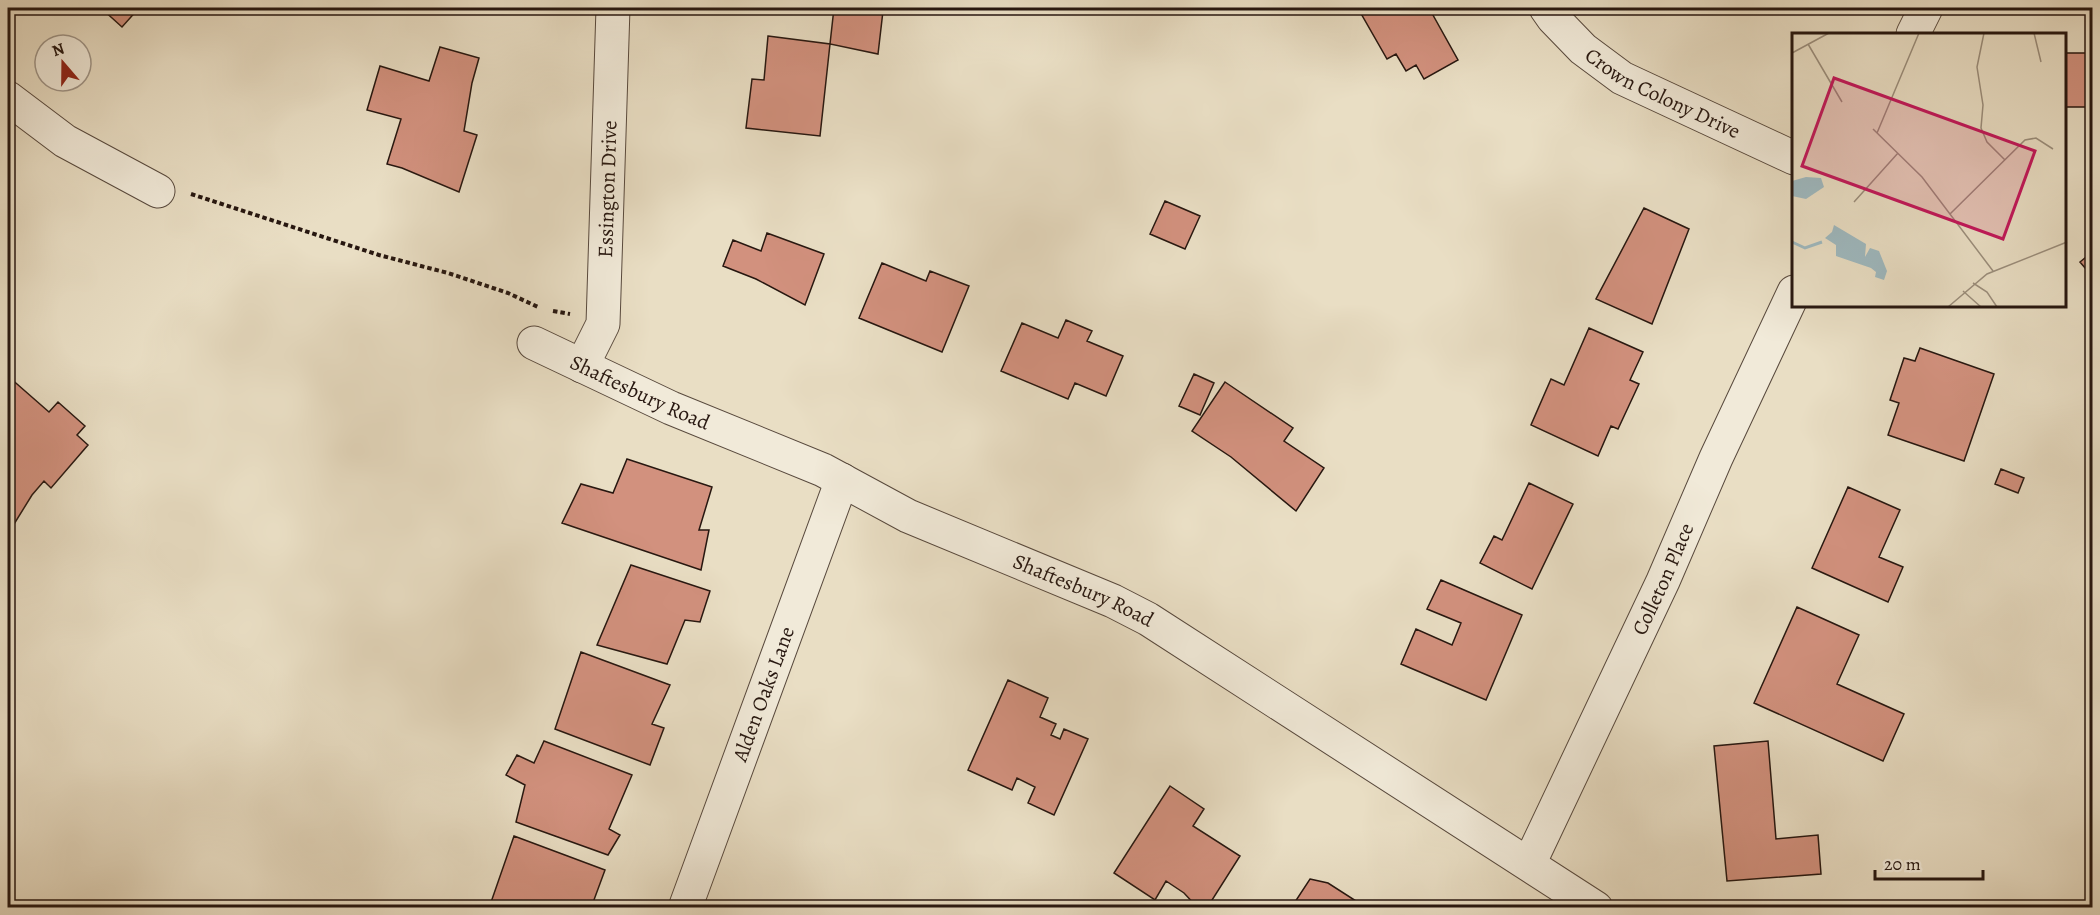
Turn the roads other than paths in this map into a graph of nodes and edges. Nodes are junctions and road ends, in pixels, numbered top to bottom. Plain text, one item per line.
1 (613, 8) edge
2 (1546, 8) edge
3 (1926, 8) edge
4 (1914, 33) edge
5 (8, 98) edge
6 (1792, 157) edge
7 (158, 191) road end
8 (1792, 296) edge
9 (534, 343) dead end
10 (582, 366) junction
11 (842, 480) junction
12 (1529, 864) junction
13 (685, 908) edge
14 (1596, 908) edge

1 - 10 street, Essington Drive
2 - 6 street, Crown Colony Drive
3 - 4 street
5 - 7 street
8 - 12 street, Colleton Place
9 - 10 street, Shaftesbury Road
10 - 11 street, Shaftesbury Road
11 - 12 street, Shaftesbury Road
11 - 13 street, Alden Oaks Lane
12 - 14 street, Shaftesbury Road

